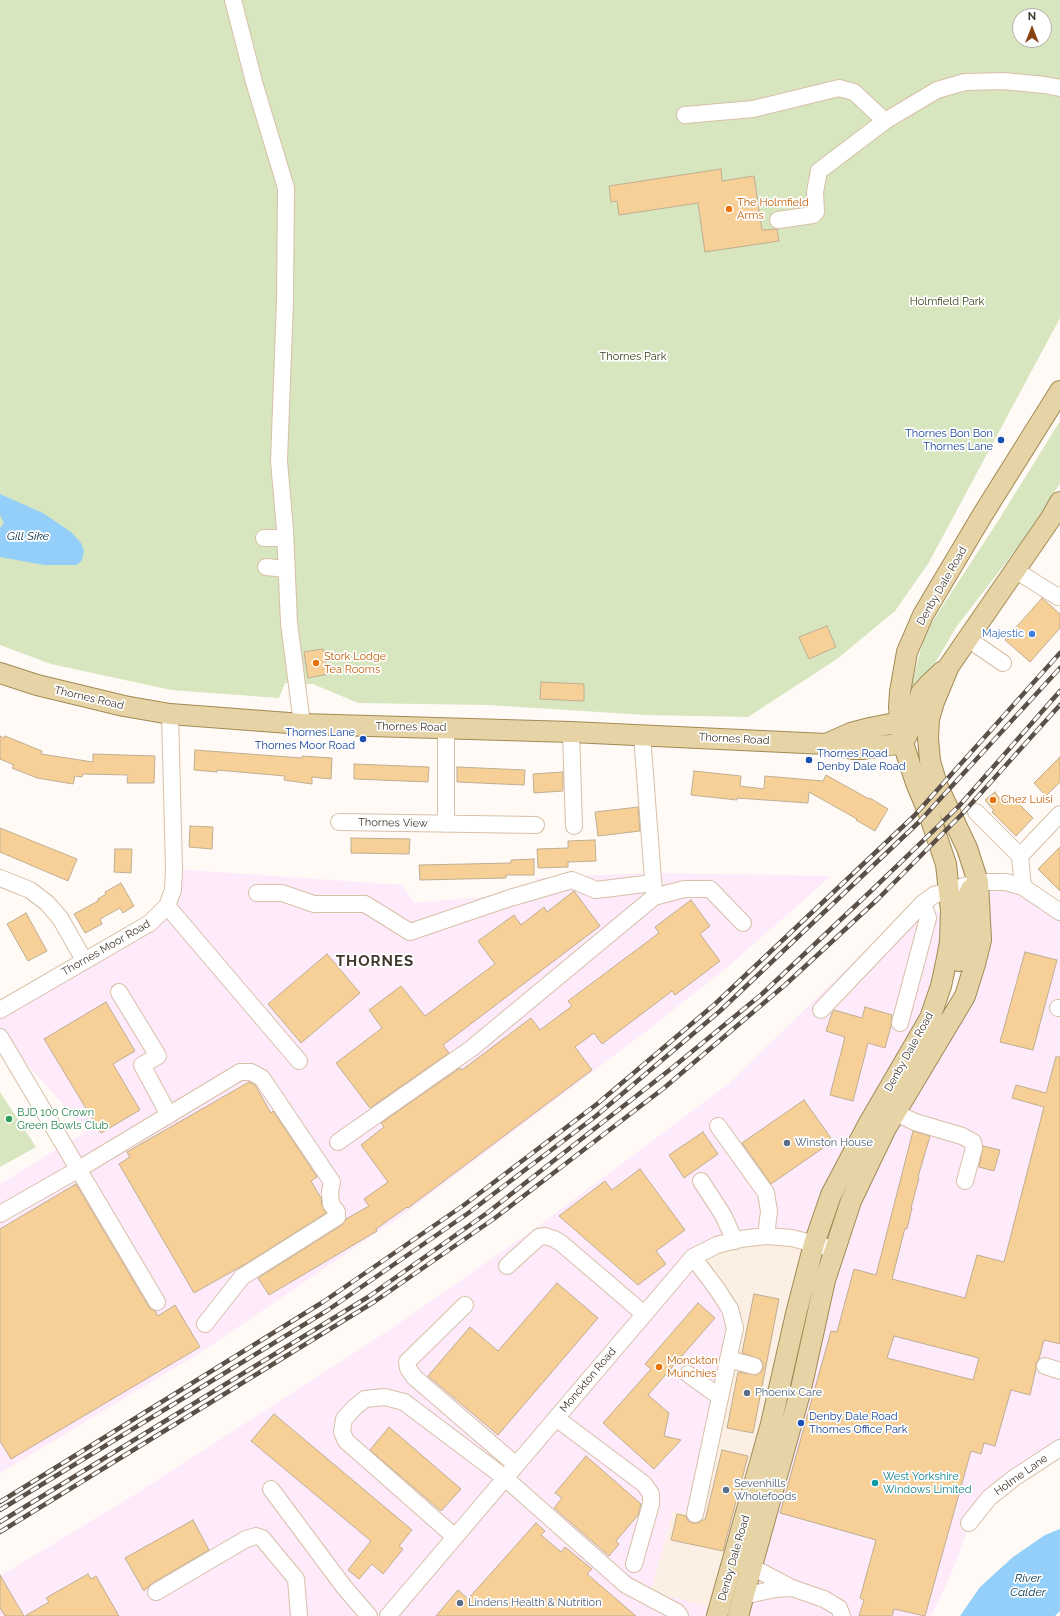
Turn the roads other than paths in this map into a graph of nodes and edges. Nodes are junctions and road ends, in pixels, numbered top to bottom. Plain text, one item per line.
1 (233, 0) edge
2 (1060, 88) edge
3 (686, 115) dead end
4 (885, 121) junction
5 (778, 220) dead end
6 (1060, 391) edge
7 (1060, 502) edge
8 (264, 538) dead end
9 (285, 538) junction
10 (266, 567) dead end
11 (287, 569) junction
12 (1015, 570) junction
13 (1060, 596) edge
14 (968, 639) junction
15 (1003, 663) dead end
16 (949, 666) junction
17 (0, 673) edge
18 (170, 714) junction
19 (302, 724) junction
20 (446, 727) junction
21 (905, 731) junction
22 (571, 732) junction
23 (642, 735) junction
24 (928, 738) junction
25 (976, 812) dead end
26 (1060, 814) edge
27 (339, 822) dead end
28 (446, 824) junction
29 (536, 825) dead end
30 (574, 826) dead end
31 (1020, 856) junction
32 (0, 878) edge
33 (978, 882) junction
34 (1024, 887) junction
35 (653, 890) junction
36 (950, 890) junction
37 (257, 893) dead end
38 (923, 903) junction
39 (167, 906) junction
40 (1060, 912) edge
41 (743, 923) dead end
42 (84, 960) junction
43 (119, 992) dead end
44 (936, 1003) junction
45 (0, 1010) edge
46 (821, 1010) dead end
47 (900, 1023) dead end
48 (0, 1037) edge
49 (299, 1061) dead end
50 (896, 1113) junction
51 (169, 1115) junction
52 (718, 1126) dead end
53 (338, 1142) dead end
54 (79, 1169) junction
55 (701, 1181) dead end
56 (965, 1181) dead end
57 (0, 1214) edge
58 (766, 1236) junction
59 (735, 1241) junction
60 (814, 1244) junction
61 (835, 1250) junction
62 (693, 1257) junction
63 (507, 1266) dead end
64 (157, 1302) dead end
65 (465, 1305) dead end
66 (644, 1314) junction
67 (205, 1324) dead end
68 (728, 1359) junction
69 (754, 1366) dead end
70 (1045, 1366) dead end
71 (1060, 1371) edge
72 (688, 1374) dead end
73 (720, 1397) junction
74 (556, 1418) junction
75 (1060, 1448) edge
76 (516, 1465) junction
77 (505, 1478) junction
78 (271, 1489) dead end
79 (695, 1514) dead end
80 (969, 1524) dead end
81 (455, 1537) junction
82 (733, 1562) junction
83 (634, 1564) dead end
84 (752, 1566) junction
85 (792, 1588) junction
86 (156, 1592) dead end
87 (744, 1596) junction
88 (299, 1616) edge
89 (369, 1616) edge
90 (388, 1616) edge
91 (680, 1616) edge
92 (717, 1616) edge
93 (738, 1616) edge
94 (842, 1616) edge

1 - 9 street
2 - 4 street
3 - 4 street
4 - 5 street
6 - 21 main road, Denby Dale Road
7 - 12 main road, Denby Dale Road
8 - 9 street
9 - 11 street
10 - 11 street
11 - 19 street
12 - 13 street
12 - 14 main road, Denby Dale Road
14 - 15 street
14 - 16 main road, Denby Dale Road
16 - 21 main road
16 - 24 main road, Denby Dale Road
17 - 18 main road, Thornes Road
18 - 19 main road, Thornes Road
18 - 39 street, Thornes Moor Road
19 - 20 main road, Thornes Road
20 - 22 main road, Thornes Road
20 - 28 street
21 - 23 main road, Thornes Road
21 - 24 main road
21 - 36 main road, Denby Dale Road
22 - 23 main road, Thornes Road
22 - 30 street
23 - 35 street
24 - 33 main road, Denby Dale Road
25 - 31 street
26 - 31 street
27 - 28 street, Thornes View
28 - 29 street, Thornes View
31 - 34 street
32 - 42 street
33 - 34 street
33 - 36 street
33 - 44 main road
33 - 50 main road, Denby Dale Road
34 - 40 street
35 - 37 street
35 - 41 street
35 - 53 street
36 - 38 street
36 - 44 main road, Denby Dale Road
38 - 46 street
38 - 47 street, Denby Dale Road
39 - 42 street, Thornes Moor Road
39 - 49 street
42 - 45 street, Thornes Moor Road
43 - 51 street
44 - 60 main road, Denby Dale Road
48 - 54 street
50 - 56 street
50 - 61 main road, Denby Dale Road
51 - 54 street
51 - 67 street
52 - 58 street
54 - 57 street
54 - 64 street
55 - 59 street
58 - 59 street, Monckton Road
58 - 60 street, Monckton Road
59 - 62 street, Monckton Road
60 - 61 street, Monckton Road
60 - 82 main road, Denby Dale Road
61 - 84 main road, Denby Dale Road
62 - 66 street, Monckton Road
62 - 68 street
63 - 66 street
65 - 76 street
66 - 74 street, Monckton Road
68 - 69 street
68 - 73 street
70 - 71 street
72 - 73 street
73 - 79 street
74 - 76 street, Monckton Road
74 - 83 street
75 - 80 street, Holme Lane
76 - 77 street, Monckton Road
77 - 81 street, Monckton Road
77 - 81 street
77 - 91 street
78 - 89 street
81 - 90 street, Monckton Road
82 - 84 street
82 - 92 main road, Denby Dale Road
84 - 85 street
84 - 87 main road, Denby Dale Road
85 - 87 street
85 - 94 street
86 - 88 street
87 - 93 main road, Denby Dale Road

